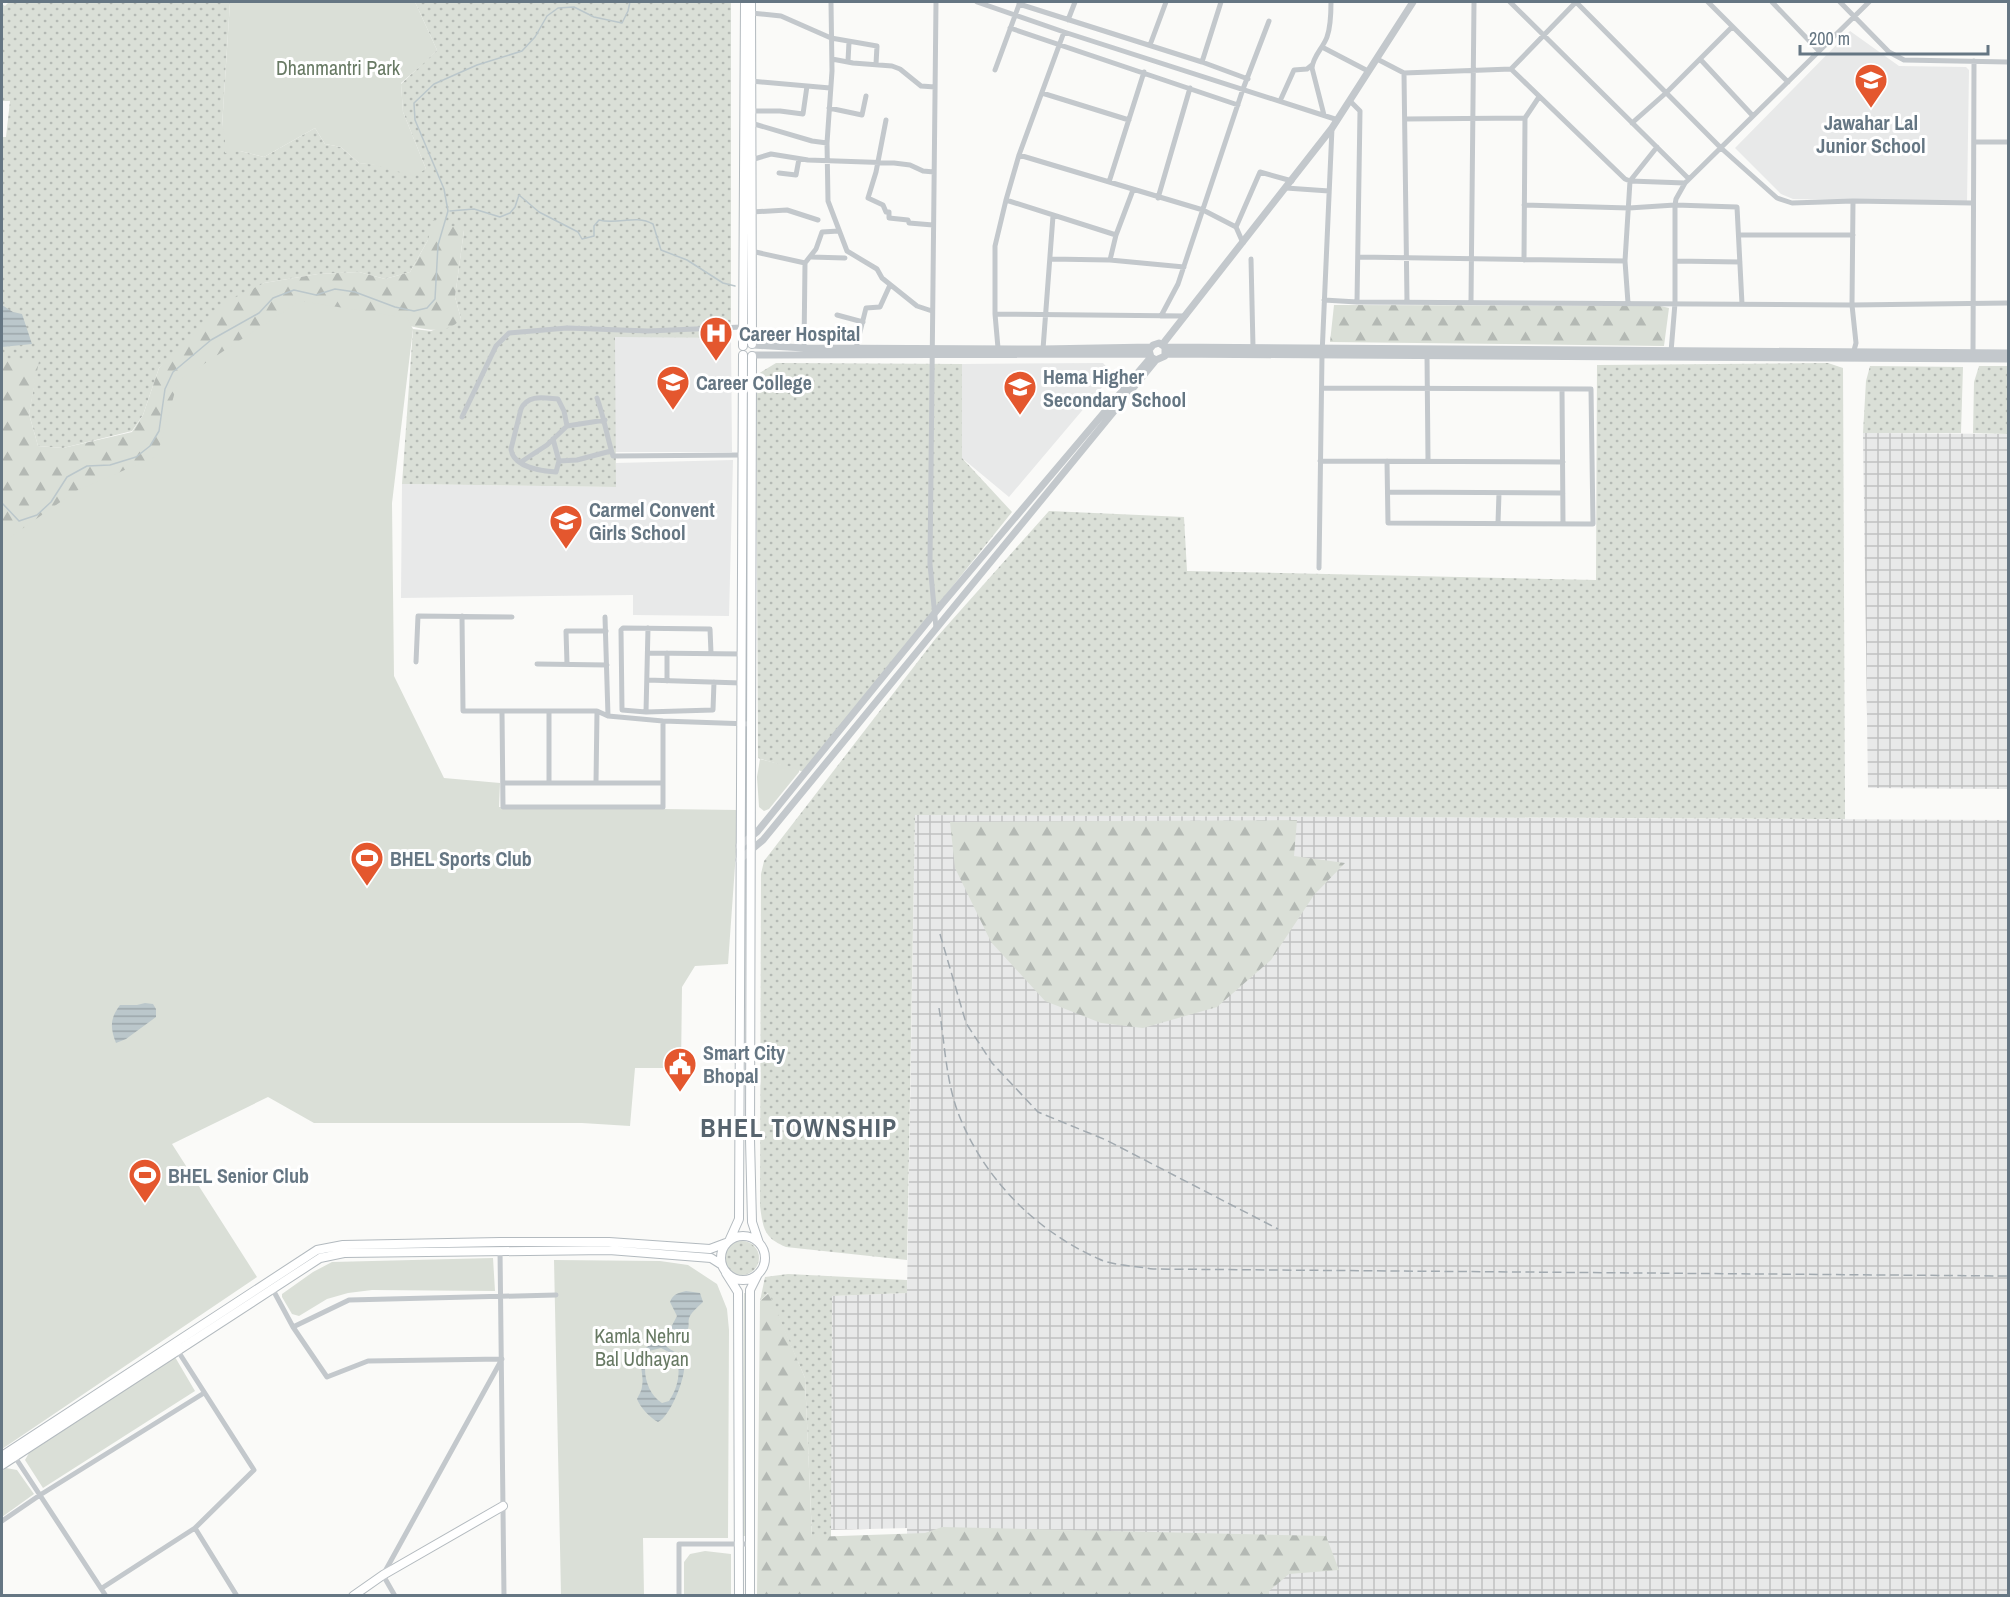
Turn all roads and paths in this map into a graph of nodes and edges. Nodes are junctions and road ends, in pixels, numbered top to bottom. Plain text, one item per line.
1 (745, 2) edge
2 (751, 2) edge
3 (831, 2) edge
4 (936, 2) edge
5 (977, 2) edge
6 (1075, 2) edge
7 (1166, 2) edge
8 (1221, 2) edge
9 (1331, 2) edge
10 (1413, 2) edge
11 (1474, 2) edge
12 (1510, 2) edge
13 (1576, 2) edge
14 (1708, 2) edge
15 (1772, 2) edge
16 (1840, 2) edge
17 (1869, 2) edge
18 (987, 3) edge
19 (1020, 3) edge
20 (751, 13) junction
21 (1014, 16) junction
22 (1854, 16) junction
23 (1068, 20) junction
24 (1269, 21) dead end
25 (1732, 27) junction
26 (1010, 28) junction
27 (1064, 32) junction
28 (1544, 35) junction
29 (831, 38) junction
30 (849, 42) junction
31 (1059, 45) junction
32 (1150, 45) junction
33 (1322, 47) junction
34 (1820, 51) junction
35 (1377, 58) junction
36 (831, 59) junction
37 (1700, 59) junction
38 (848, 61) junction
39 (1974, 61) junction
40 (1202, 62) junction
41 (2008, 62) edge
42 (876, 64) junction
43 (1312, 65) junction
44 (1511, 69) junction
45 (995, 70) dead end
46 (1368, 71) junction
47 (1472, 71) junction
48 (1144, 72) junction
49 (1404, 73) junction
50 (1248, 79) junction
51 (751, 81) junction
52 (1788, 82) junction
53 (807, 86) junction
54 (935, 87) junction
55 (830, 88) junction
56 (1190, 88) junction
57 (1243, 89) junction
58 (1667, 92) junction
59 (1042, 93) junction
60 (866, 96) dead end
61 (1539, 97) junction
62 (1280, 101) junction
63 (1350, 101) junction
64 (1238, 105) junction
65 (829, 108) junction
66 (751, 111) junction
67 (1323, 115) junction
68 (1753, 116) junction
69 (1525, 118) junction
70 (1405, 119) junction
71 (1472, 119) junction
72 (886, 120) dead end
73 (1129, 120) junction
74 (1338, 120) junction
75 (751, 123) junction
76 (1632, 123) junction
77 (1332, 128) junction
78 (1974, 142) junction
79 (2008, 142) edge
80 (827, 143) junction
81 (1657, 147) junction
82 (1721, 147) junction
83 (1019, 154) junction
84 (799, 159) junction
85 (751, 160) junction
86 (827, 161) junction
87 (877, 162) junction
88 (934, 172) junction
89 (780, 173) dead end
90 (1292, 181) junction
91 (1630, 181) junction
92 (1687, 181) junction
93 (1109, 182) junction
94 (1286, 188) junction
95 (1133, 190) junction
96 (1329, 191) junction
97 (1158, 198) junction
98 (1006, 200) junction
99 (1853, 201) junction
100 (1972, 203) junction
101 (1524, 205) junction
102 (1675, 206) junction
103 (1629, 208) junction
104 (1203, 210) junction
105 (751, 212) junction
106 (1053, 216) junction
107 (818, 220) dead end
108 (933, 225) junction
109 (1236, 227) junction
110 (839, 231) junction
111 (1116, 235) junction
112 (1739, 235) junction
113 (1853, 235) junction
114 (1244, 243) junction
115 (751, 251) junction
116 (811, 257) junction
117 (1358, 257) junction
118 (845, 258) dead end
119 (1050, 259) junction
120 (1408, 259) junction
121 (1110, 260) junction
122 (1251, 260) dead end
123 (1471, 260) junction
124 (1524, 260) junction
125 (1625, 261) junction
126 (1675, 261) junction
127 (1740, 262) junction
128 (805, 263) junction
129 (1184, 267) junction
130 (890, 285) junction
131 (1324, 300) junction
132 (1357, 302) junction
133 (1407, 302) junction
134 (1471, 302) junction
135 (1628, 303) junction
136 (1675, 303) junction
137 (2008, 303) edge
138 (1742, 304) junction
139 (1973, 304) junction
140 (1852, 305) junction
141 (932, 311) junction
142 (995, 314) junction
143 (837, 315) dead end
144 (1046, 316) junction
145 (1161, 316) junction
146 (1186, 316) junction
147 (863, 322) junction
148 (742, 327) junction
149 (1856, 343) junction
150 (752, 345) junction
151 (742, 346) junction
152 (1253, 347) junction
153 (804, 348) junction
154 (856, 348) junction
155 (998, 348) junction
156 (1043, 349) junction
157 (1164, 349) junction
158 (1322, 351) junction
159 (932, 352) junction
160 (2008, 352) edge
161 (1152, 354) junction
162 (1671, 354) junction
163 (749, 355) junction
164 (1427, 355) junction
165 (1853, 355) junction
166 (1863, 355) junction
167 (1973, 356) junction
168 (2008, 359) edge
169 (1322, 388) junction
170 (1428, 389) junction
171 (1562, 389) junction
172 (597, 398) dead end
173 (462, 417) dead end
174 (605, 420) junction
175 (567, 426) junction
176 (553, 439) junction
177 (611, 451) junction
178 (742, 455) junction
179 (1428, 460) junction
180 (559, 461) junction
181 (1320, 461) junction
182 (1387, 461) junction
183 (521, 462) junction
184 (1563, 462) junction
185 (1388, 492) junction
186 (1499, 493) junction
187 (1563, 493) junction
188 (1498, 523) junction
189 (1563, 524) junction
190 (1319, 568) dead end
191 (741, 609) junction
192 (750, 609) junction
193 (935, 614) junction
194 (462, 616) junction
195 (512, 617) dead end
196 (606, 617) dead end
197 (648, 628) junction
198 (936, 628) junction
199 (606, 630) junction
200 (648, 653) junction
201 (667, 653) junction
202 (711, 653) junction
203 (741, 654) junction
204 (416, 662) dead end
205 (537, 664) dead end
206 (567, 664) junction
207 (607, 665) junction
208 (647, 680) junction
209 (667, 681) junction
210 (714, 682) junction
211 (741, 683) junction
212 (549, 711) junction
213 (597, 711) junction
214 (502, 712) junction
215 (646, 712) junction
216 (608, 716) junction
217 (663, 721) junction
218 (741, 724) junction
219 (750, 724) junction
220 (740, 768) junction
221 (750, 768) junction
222 (503, 783) junction
223 (549, 783) junction
224 (596, 783) junction
225 (663, 783) junction
226 (749, 839) junction
227 (739, 846) junction
228 (749, 853) junction
229 (739, 860) junction
230 (728, 1241) junction
231 (500, 1242) junction
232 (759, 1243) junction
233 (665, 1251) junction
234 (500, 1252) junction
235 (724, 1269) junction
236 (758, 1274) junction
237 (271, 1286) junction
238 (556, 1295) dead end
239 (501, 1296) junction
240 (293, 1327) junction
241 (176, 1348) junction
242 (502, 1359) junction
243 (204, 1393) junction
244 (12, 1454) junction
245 (2, 1456) edge
246 (2, 1465) edge
247 (40, 1495) junction
248 (503, 1506) junction
249 (2, 1521) edge
250 (195, 1528) junction
251 (739, 1544) junction
252 (748, 1544) junction
253 (383, 1575) junction
254 (102, 1588) junction
255 (106, 1596) edge
256 (237, 1596) edge
257 (353, 1596) edge
258 (395, 1596) edge
259 (504, 1596) edge
260 (679, 1596) edge
261 (739, 1596) edge
262 (750, 1596) edge

1 - 148 main road
2 - 20 main road
3 - 29 street
4 - 54 street
5 - 18 street
6 - 23 street
7 - 32 street
8 - 40 street
9 - 33 street
10 - 35 street
11 - 47 street
12 - 28 street
13 - 28 street
13 - 58 street
14 - 25 street
15 - 34 street
16 - 22 street
17 - 22 street
18 - 21 street
19 - 21 street
19 - 23 street
20 - 29 street
20 - 51 main road
21 - 26 street
21 - 27 street
22 - 34 street
22 - 39 street
23 - 32 street
24 - 50 street
25 - 37 street
25 - 52 street
26 - 31 street
26 - 45 street
27 - 31 street
27 - 57 street
28 - 44 street
28 - 76 street
29 - 30 street
29 - 36 street
30 - 38 street
30 - 42 street
31 - 48 street
31 - 59 street
32 - 40 street
33 - 43 street
33 - 46 street
34 - 52 street
35 - 46 street
35 - 49 street
36 - 38 street
36 - 55 street
37 - 58 street
37 - 68 street
38 - 42 street
39 - 41 street
39 - 78 street
40 - 50 street
42 - 54 street
43 - 62 street
43 - 67 street
44 - 47 street
44 - 61 street
46 - 63 street
47 - 49 street
47 - 71 street
48 - 56 street
48 - 73 street
49 - 70 street
50 - 57 street
51 - 53 street
51 - 66 main road
52 - 68 street
53 - 55 street
53 - 66 street
54 - 88 street
55 - 65 street
56 - 64 street
56 - 97 street
57 - 62 street
57 - 64 street
58 - 76 street
58 - 82 street
59 - 73 street
59 - 83 street
60 - 65 street
61 - 69 street
61 - 91 street
62 - 67 street
63 - 74 street
63 - 117 street
64 - 104 street
65 - 80 street
66 - 75 main road
67 - 74 street
68 - 82 street
69 - 71 street
69 - 101 street
70 - 71 street
70 - 120 street
71 - 123 street
72 - 87 street
73 - 93 street
74 - 77 street
75 - 80 street
75 - 85 main road
76 - 81 street
77 - 90 street
77 - 96 street
78 - 79 street
78 - 100 street
80 - 86 street
81 - 91 street
81 - 92 street
82 - 92 street
82 - 99 street
83 - 93 street
83 - 98 street
84 - 85 street
84 - 86 street
84 - 89 street
85 - 105 main road
86 - 87 street
86 - 110 street
87 - 88 street
87 - 108 street
88 - 108 street
90 - 94 street
90 - 109 street
91 - 92 street
91 - 103 street
92 - 102 street
93 - 95 street
94 - 96 street
94 - 114 street
95 - 97 street
95 - 111 street
96 - 131 street
97 - 104 street
98 - 106 street
98 - 142 street
99 - 100 street
99 - 113 street
100 - 139 street
101 - 103 street
101 - 124 street
102 - 103 street
102 - 112 street
102 - 126 street
103 - 125 street
104 - 109 street
104 - 129 street
105 - 107 street
105 - 115 main road
106 - 111 street
106 - 119 street
108 - 141 street
109 - 114 street
110 - 116 street
110 - 130 street
111 - 121 street
112 - 113 street
112 - 127 street
113 - 140 street
114 - 146 street
115 - 128 street
115 - 150 main road
116 - 118 street
116 - 128 street
117 - 120 street
117 - 132 street
119 - 121 street
119 - 144 street
120 - 123 street
120 - 133 street
121 - 129 street
122 - 152 street
123 - 124 street
123 - 134 street
124 - 125 street
125 - 135 street
126 - 127 street
126 - 136 street
127 - 138 street
128 - 153 street
129 - 145 street
130 - 141 street
130 - 147 street
131 - 132 street
131 - 158 street
132 - 133 street
133 - 134 street
134 - 135 street
135 - 136 street
136 - 138 street
136 - 162 street
137 - 139 street
138 - 140 street
139 - 140 street
139 - 167 street
140 - 149 street
141 - 159 street
142 - 144 street
142 - 155 street
143 - 147 street
144 - 145 street
144 - 156 street
145 - 146 street
146 - 157 street
147 - 154 street
148 - 151 main road
148 - 173 street
149 - 165 street
149 - 166 street
150 - 151 main road
150 - 153 street
150 - 163 main road
151 - 163 main road
152 - 157 street
152 - 158 street
153 - 154 street
154 - 159 street
155 - 156 street
155 - 159 street
156 - 161 street
157 - 158 street
157 - 161 street
157 - 161 street
158 - 162 street
158 - 164 street
158 - 169 street
159 - 161 street
159 - 163 street
159 - 193 street
160 - 167 street
161 - 193 street
161 - 198 street
162 - 164 street
162 - 165 street
163 - 178 main road
163 - 192 main road
164 - 170 street
165 - 166 street
166 - 167 street
167 - 168 street
169 - 170 street
169 - 181 street
170 - 171 street
170 - 179 street
171 - 184 street
171 - 189 street
172 - 174 street
174 - 175 street
174 - 177 street
175 - 176 street
175 - 183 street
176 - 180 street
176 - 183 street
177 - 178 street
177 - 180 street
178 - 191 main road
179 - 182 street
179 - 184 street
180 - 183 street
181 - 182 street
181 - 190 street
182 - 185 street
184 - 187 street
185 - 186 street
185 - 188 street
186 - 187 street
186 - 188 street
187 - 189 street
188 - 189 street
191 - 192 main road
191 - 203 main road
192 - 219 main road
193 - 198 street
193 - 226 street
194 - 195 street
194 - 204 street
194 - 214 street
196 - 199 street
197 - 200 street
197 - 202 street
197 - 215 street
198 - 228 street
199 - 206 street
199 - 207 street
200 - 201 street
200 - 208 street
201 - 202 street
201 - 209 street
202 - 203 street
203 - 211 main road
205 - 206 street
206 - 207 street
207 - 216 street
208 - 209 street
208 - 215 street
209 - 210 street
210 - 211 street
210 - 215 street
211 - 218 main road
212 - 213 street
212 - 214 street
212 - 223 street
213 - 216 street
213 - 224 street
214 - 222 street
216 - 217 street
217 - 218 street
217 - 225 street
218 - 219 street
218 - 220 main road
219 - 221 main road
220 - 221 main road
220 - 227 main road
221 - 226 main road
222 - 223 street
222 - 225 street
223 - 224 street
224 - 225 street
226 - 227 street
226 - 228 main road
227 - 229 main road
228 - 229 street
228 - 232 main road
229 - 230 main road
230 - 232 main road
230 - 233 main road
230 - 235 main road
231 - 233 main road
231 - 234 street
231 - 237 main road
232 - 236 main road
233 - 234 main road
233 - 235 main road
234 - 237 main road
234 - 239 street
235 - 236 main road
235 - 251 main road
236 - 252 main road
237 - 240 street
237 - 241 main road
238 - 239 street
239 - 240 street
239 - 242 street
240 - 242 street
241 - 243 street
241 - 244 main road
242 - 248 street
242 - 253 street
243 - 247 street
243 - 250 street
244 - 245 main road
244 - 246 main road
244 - 247 street
247 - 249 street
247 - 254 street
248 - 253 main road
248 - 259 street
250 - 254 street
250 - 256 street
251 - 252 street
251 - 260 street
251 - 261 main road
252 - 262 main road
253 - 257 main road
253 - 258 street
254 - 255 street

